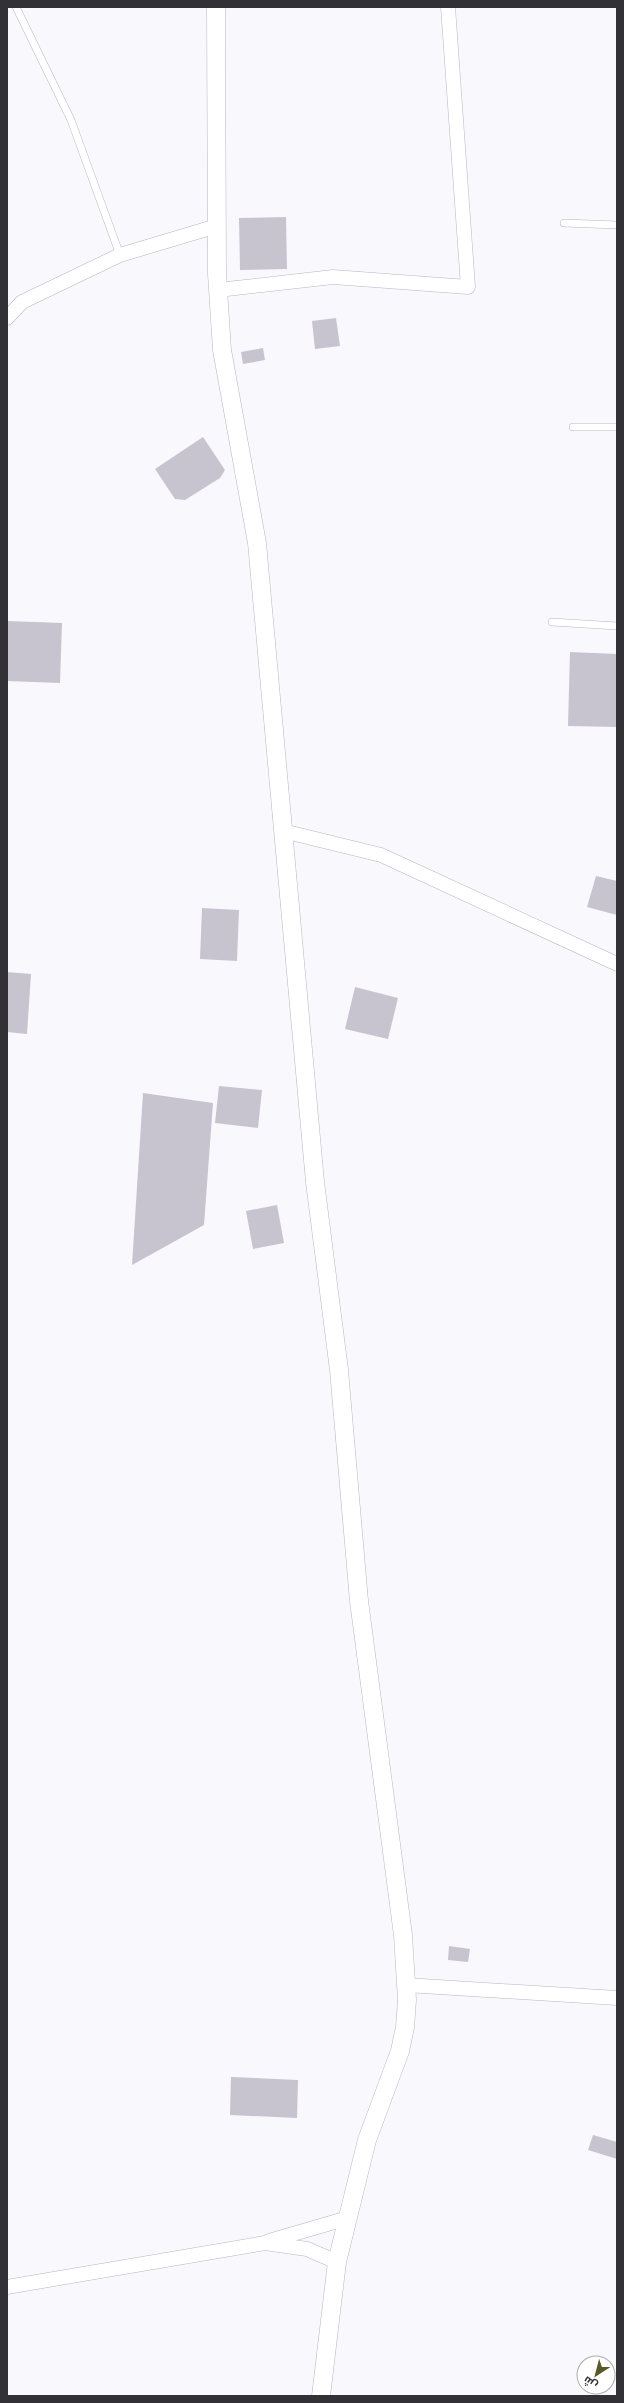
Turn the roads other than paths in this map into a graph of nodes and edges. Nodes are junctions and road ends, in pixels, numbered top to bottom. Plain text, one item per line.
1 (16, 7) edge
2 (216, 7) edge
3 (448, 7) edge
4 (564, 223) dead end
5 (617, 225) edge
6 (217, 226) junction
7 (120, 255) junction
8 (218, 290) junction
9 (7, 318) edge
10 (573, 427) dead end
11 (617, 427) edge
12 (552, 622) dead end
13 (617, 626) edge
14 (283, 831) junction
15 (617, 964) edge
16 (406, 1985) junction
17 (617, 1998) edge
18 (348, 2218) junction
19 (265, 2243) junction
20 (337, 2262) junction
21 (7, 2287) edge
22 (321, 2396) edge

1 - 7 lane
2 - 6 street
3 - 8 street
4 - 5 lane
6 - 7 street
6 - 8 street
7 - 9 street
8 - 14 street
10 - 11 lane
12 - 13 lane
14 - 15 street
14 - 16 street
16 - 17 street
16 - 18 street
18 - 19 street
18 - 20 street
19 - 20 street
19 - 21 street
20 - 22 street

